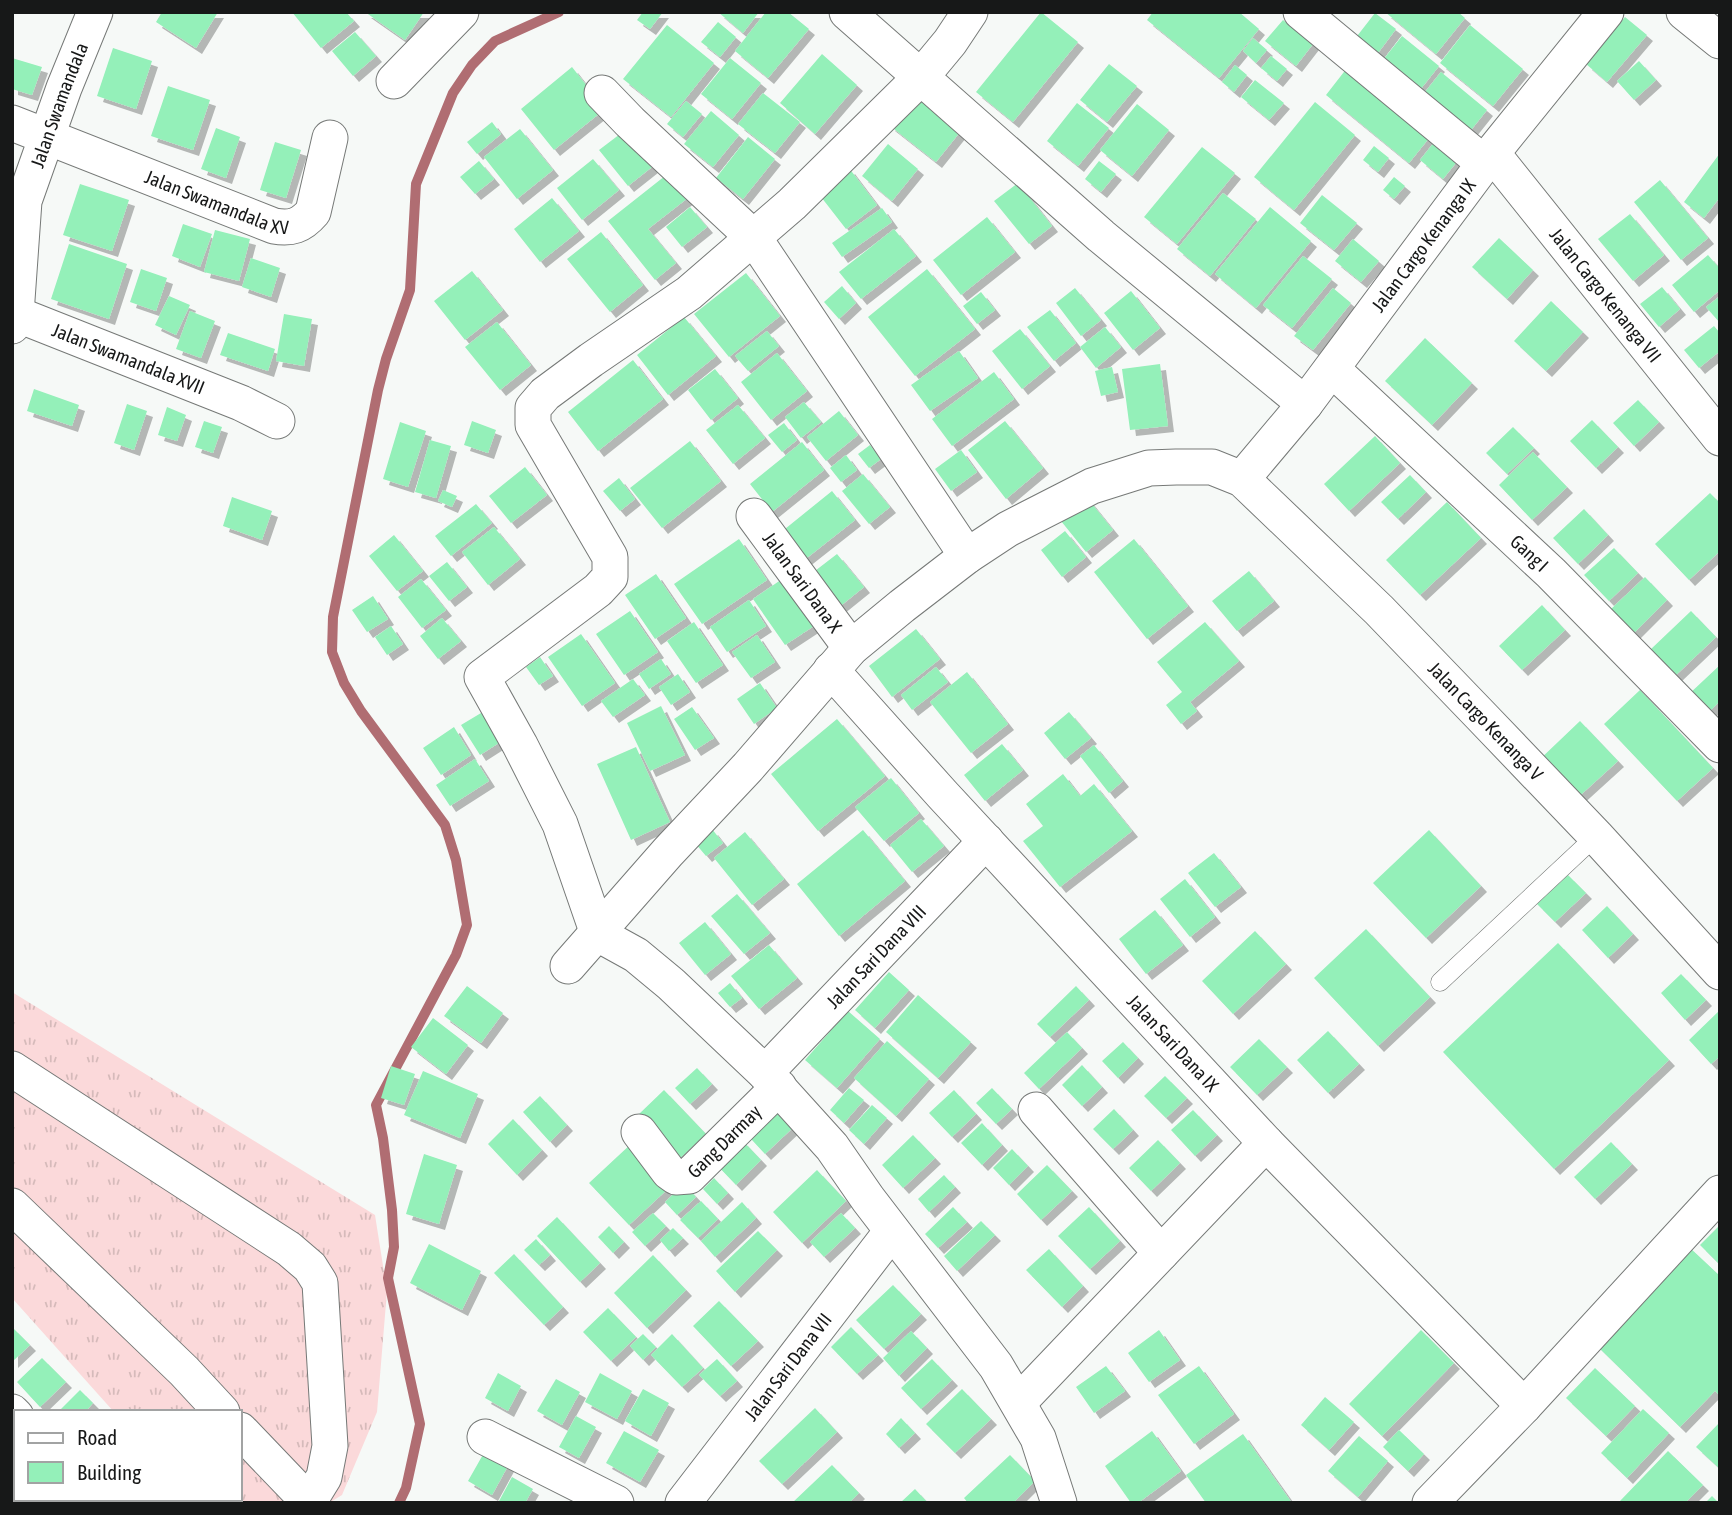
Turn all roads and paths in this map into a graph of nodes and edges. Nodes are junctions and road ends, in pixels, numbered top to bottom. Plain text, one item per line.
1 (95, 12) edge
2 (461, 12) edge
3 (847, 12) edge
4 (970, 12) edge
5 (1301, 12) edge
6 (1606, 12) edge
7 (1684, 12) edge
8 (1720, 41) edge
9 (921, 77) junction
10 (394, 81) dead end
11 (602, 93) dead end
12 (12, 123) edge
13 (48, 136) junction
14 (330, 138) dead end
15 (1489, 159) junction
16 (754, 238) junction
17 (15, 263) edge
18 (14, 320) edge
19 (1332, 369) junction
20 (1305, 404) junction
21 (277, 421) dead end
22 (1720, 438) edge
23 (1242, 480) junction
24 (754, 516) dead end
25 (967, 556) junction
26 (841, 659) junction
27 (1720, 745) edge
28 (1596, 836) junction
29 (986, 841) junction
30 (598, 934) junction
31 (568, 966) dead end
32 (1720, 972) edge
33 (1440, 982) dead end
34 (12, 1069) edge
35 (772, 1080) junction
36 (1036, 1110) dead end
37 (639, 1132) dead end
38 (1266, 1143) junction
39 (1720, 1193) edge
40 (12, 1206) edge
41 (892, 1231) junction
42 (1161, 1253) junction
43 (1019, 1402) junction
44 (1524, 1406) junction
45 (220, 1410) edge
46 (242, 1432) edge
47 (485, 1437) dead end
48 (308, 1502) edge
49 (616, 1503) edge
50 (683, 1503) edge
51 (1059, 1503) edge
52 (1430, 1503) edge

1 - 13 street, Jalan Swamandala
2 - 10 street
3 - 9 street
4 - 9 street
5 - 15 street, Jalan Cargo Kenanga VII
6 - 15 street, Jalan Cargo Kenanga IX
7 - 8 street
9 - 16 street
9 - 20 street
11 - 16 street
12 - 13 street
13 - 14 street, Jalan Swamandala XV
13 - 17 street, Jalan Swamandala
15 - 19 street, Jalan Cargo Kenanga IX
15 - 22 street, Jalan Cargo Kenanga VII
16 - 25 street
16 - 30 street
17 - 18 street, Jalan Swamandala
18 - 21 street, Jalan Swamandala XVII
19 - 20 street, Jalan Cargo Kenanga IX
19 - 27 street, Gang I
20 - 23 street, Jalan Cargo Kenanga IX
23 - 25 street
23 - 28 street, Jalan Cargo Kenanga V
24 - 26 street, Jalan Sari Dana X
25 - 26 street
26 - 29 street, Jalan Sari Dana IX
26 - 30 street
28 - 32 street, Jalan Cargo Kenanga V
28 - 33 lane
29 - 35 street, Jalan Sari Dana VIII
29 - 38 street, Jalan Sari Dana IX
30 - 31 street
30 - 35 street
34 - 48 street
35 - 37 street, Gang Darmay
35 - 41 street
36 - 42 street
38 - 42 street
38 - 44 street, Jalan Sari Dana IX
39 - 44 street
40 - 45 street
41 - 43 street
41 - 50 street, Jalan Sari Dana VII
42 - 43 street
43 - 51 street
44 - 52 street
46 - 48 street
47 - 49 street

